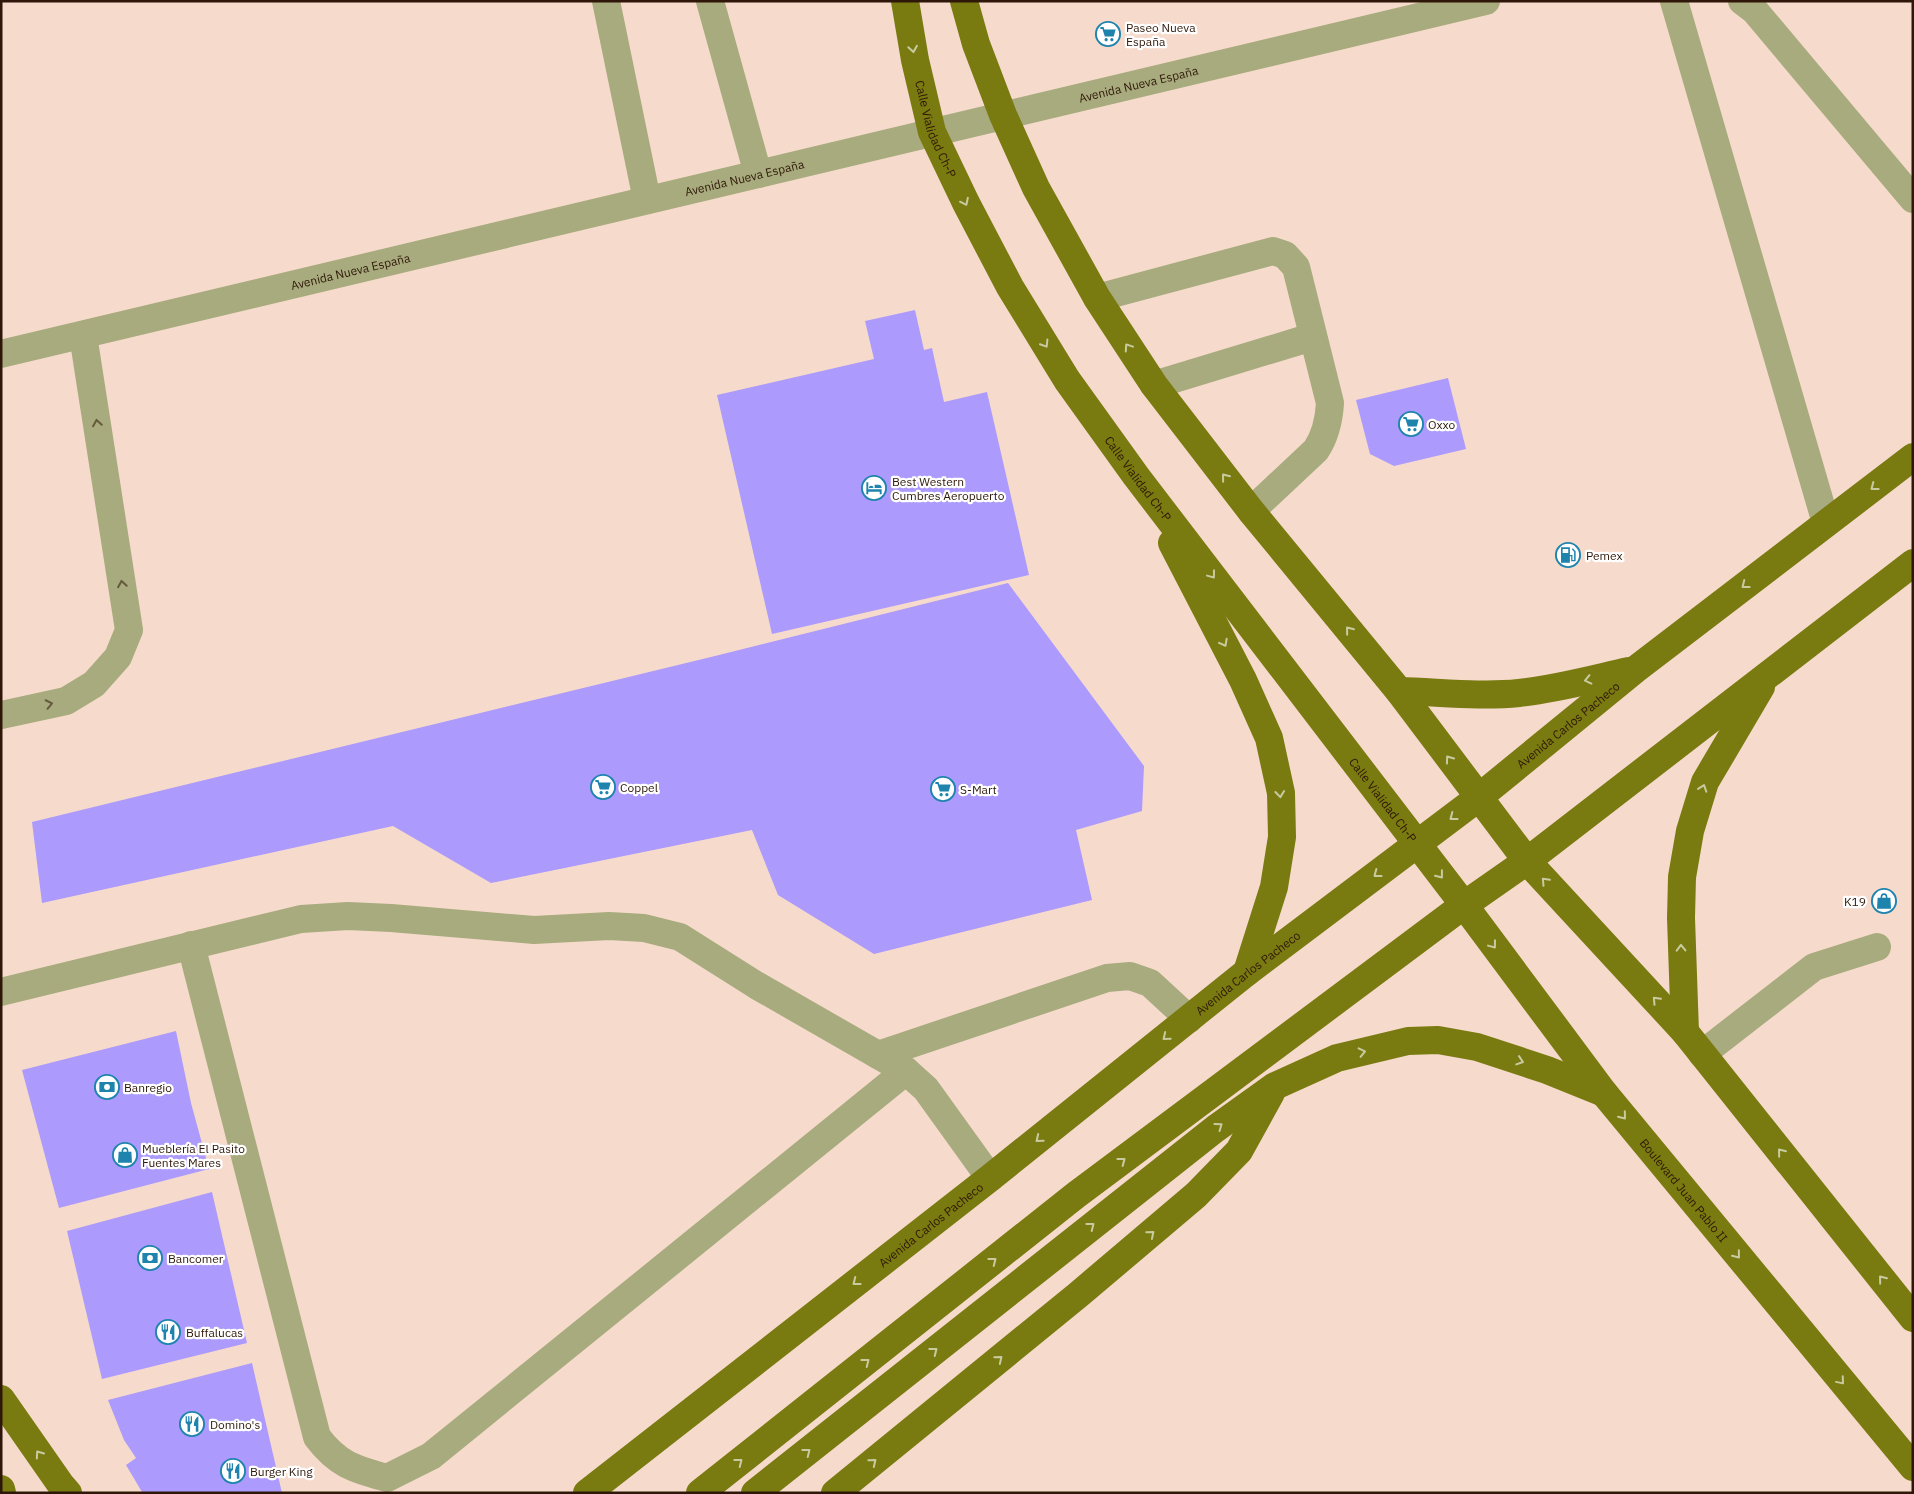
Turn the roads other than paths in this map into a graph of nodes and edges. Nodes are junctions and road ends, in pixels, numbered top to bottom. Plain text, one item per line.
1 (606, 1) edge
2 (710, 1) edge
3 (905, 1) edge
4 (964, 1) edge
5 (1486, 1) edge
6 (1674, 1) edge
7 (1742, 1) edge
8 (1003, 115) junction
9 (932, 132) junction
10 (758, 174) junction
11 (647, 200) junction
12 (1913, 200) edge
13 (1097, 298) junction
14 (83, 335) junction
15 (1312, 337) junction
16 (1, 354) edge
17 (1154, 385) junction
18 (1913, 457) edge
19 (1136, 476) junction
20 (1252, 511) junction
21 (1826, 523) junction
22 (1913, 563) edge
23 (1636, 669) junction
24 (1769, 674) junction
25 (1400, 691) junction
26 (1, 715) edge
27 (1478, 798) junction
28 (1416, 844) junction
29 (1527, 861) junction
30 (1464, 905) junction
31 (191, 945) junction
32 (1877, 947) dead end
33 (1247, 972) junction
34 (1, 992) edge
35 (1189, 1019) junction
36 (1685, 1032) junction
37 (1702, 1054) junction
38 (878, 1055) junction
39 (906, 1071) junction
40 (1275, 1086) junction
41 (1604, 1093) junction
42 (990, 1178) junction
43 (1913, 1318) edge
44 (1, 1399) edge
45 (1913, 1467) edge
46 (1, 1489) edge
47 (2, 1493) edge
48 (68, 1493) edge
49 (587, 1493) edge
50 (700, 1493) edge
51 (755, 1493) edge
52 (835, 1493) edge

1 - 11 street
2 - 10 street
3 -> 9 main road, Calle Vialidad Ch-P
4 - 8 main road
5 - 8 street, Avenida Nueva España
6 - 21 street
7 - 12 street
8 - 9 street, Avenida Nueva España
8 - 13 main road
9 - 10 street, Avenida Nueva España
9 -> 19 main road, Calle Vialidad Ch-P
10 - 11 street, Avenida Nueva España
11 - 14 street, Avenida Nueva España
13 - 15 street
17 -> 13 main road
14 - 16 street, Avenida Nueva España
26 -> 14 street
15 - 17 street
15 - 20 street
20 -> 17 main road
18 -> 21 main road, Avenida Carlos Pacheco
19 -> 28 main road, Calle Vialidad Ch-P
19 -> 33 main road
25 -> 20 main road
21 -> 23 main road, Avenida Carlos Pacheco
22 - 24 main road
23 -> 25 main road
23 - 27 main road, Avenida Carlos Pacheco
24 - 29 main road
36 -> 24 main road
27 -> 25 main road
27 -> 28 main road, Avenida Carlos Pacheco
27 - 29 main road
28 -> 30 main road, Calle Vialidad Ch-P
28 -> 33 main road, Avenida Carlos Pacheco
29 - 30 main road
36 -> 29 main road
30 -> 41 main road, Boulevard Juan Pablo II
50 -> 30 main road
31 - 34 street
31 - 38 street
31 - 39 street
32 - 37 street
33 - 35 main road, Avenida Carlos Pacheco
35 - 38 street
35 -> 42 main road, Avenida Carlos Pacheco
36 - 37 main road
43 -> 37 main road
38 - 39 street
39 - 42 street
40 -> 41 main road
51 -> 40 main road
52 -> 40 main road
41 -> 45 main road, Boulevard Juan Pablo II
42 -> 49 main road, Avenida Carlos Pacheco
48 -> 44 main road
46 - 47 main road

